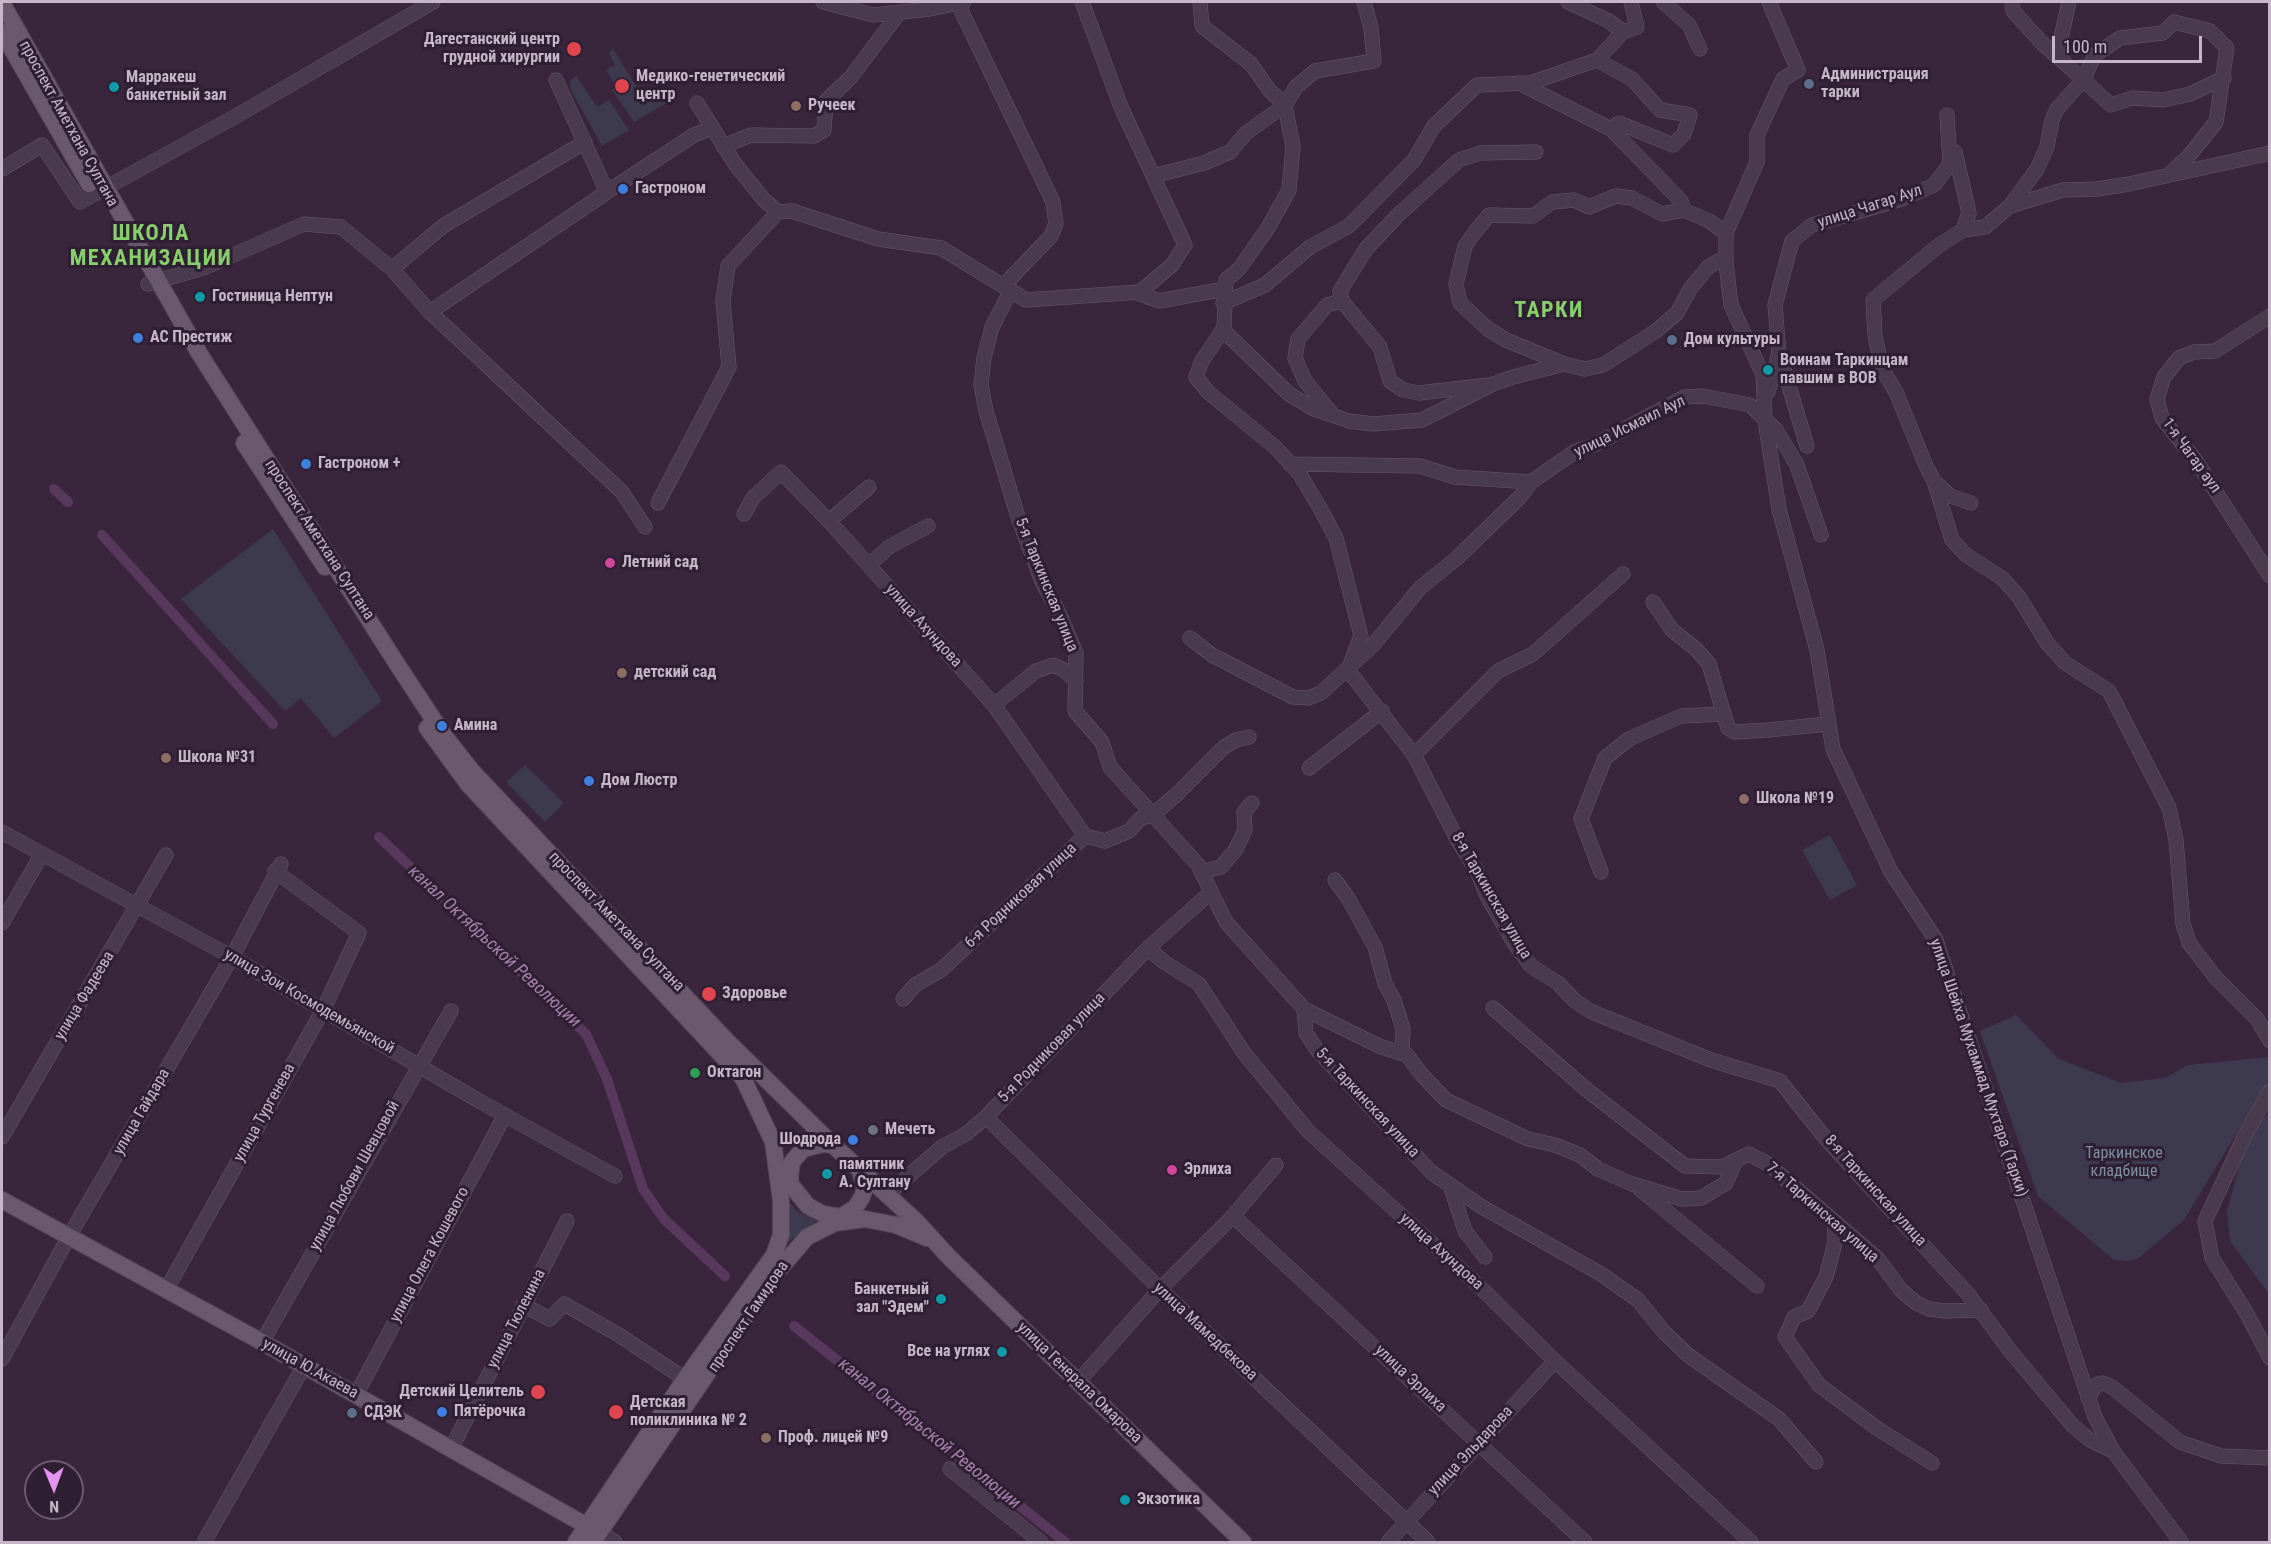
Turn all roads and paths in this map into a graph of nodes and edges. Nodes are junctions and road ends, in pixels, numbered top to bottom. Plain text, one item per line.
1 (433, 2) edge
2 (823, 2) edge
3 (1082, 2) edge
4 (1200, 2) edge
5 (1364, 2) edge
6 (1568, 2) edge
7 (1631, 2) edge
8 (1664, 2) edge
9 (1768, 2) edge
10 (2012, 2) edge
11 (2069, 2) edge
12 (2, 3) edge
13 (961, 3) edge
14 (899, 13) junction
15 (2, 32) edge
16 (1623, 32) junction
17 (1700, 49) dead end
18 (2057, 56) junction
19 (1597, 60) junction
20 (2224, 78) junction
21 (556, 80) dead end
22 (2083, 80) junction
23 (1519, 83) junction
24 (697, 103) dead end
25 (1284, 105) junction
26 (712, 128) junction
27 (1611, 129) junction
28 (585, 142) junction
29 (723, 146) junction
30 (1536, 152) dead end
31 (2270, 153) edge
32 (2, 169) edge
33 (1153, 176) junction
34 (2167, 176) junction
35 (608, 192) junction
36 (100, 193) junction
37 (2010, 206) junction
38 (1684, 210) junction
39 (778, 212) junction
40 (1963, 230) junction
41 (1726, 233) junction
42 (1726, 257) junction
43 (392, 268) junction
44 (153, 282) junction
45 (1007, 288) junction
46 (1135, 292) junction
47 (1224, 296) junction
48 (1342, 301) junction
49 (430, 312) junction
50 (2270, 316) edge
51 (1224, 328) junction
52 (1779, 353) junction
53 (1564, 364) junction
54 (1493, 384) junction
55 (1764, 403) junction
56 (1332, 414) junction
57 (1765, 420) junction
58 (1807, 446) dead end
59 (1290, 464) junction
60 (1531, 482) junction
61 (1934, 482) junction
62 (869, 487) dead end
63 (658, 503) dead end
64 (1971, 503) dead end
65 (744, 514) dead end
66 (829, 521) junction
67 (928, 526) dead end
68 (645, 527) dead end
69 (1821, 536) dead end
70 (869, 565) junction
71 (1623, 574) dead end
72 (2270, 576) edge
73 (1653, 602) dead end
74 (1190, 638) dead end
75 (1347, 669) junction
76 (1076, 681) junction
77 (994, 705) junction
78 (1382, 711) junction
79 (1724, 714) junction
80 (1828, 724) junction
81 (1249, 737) dead end
82 (1414, 755) junction
83 (1309, 768) dead end
84 (1252, 803) dead end
85 (1151, 816) junction
86 (2, 832) edge
87 (1085, 836) junction
88 (42, 854) junction
89 (166, 855) dead end
90 (1201, 872) junction
91 (1601, 872) dead end
92 (1335, 880) dead end
93 (1210, 893) junction
94 (138, 906) junction
95 (2, 923) edge
96 (359, 933) joint
97 (1148, 948) junction
98 (232, 957) junction
99 (903, 999) dead end
100 (1493, 1008) dead end
101 (1304, 1009) junction
102 (323, 1010) junction
103 (451, 1011) dead end
104 (2270, 1041) edge
105 (724, 1046) junction
106 (1402, 1053) junction
107 (418, 1065) junction
108 (2270, 1091) edge
109 (505, 1115) junction
110 (986, 1117) junction
111 (2, 1137) edge
112 (833, 1145) junction
113 (1737, 1160) junction
114 (1276, 1165) dead end
115 (859, 1167) junction
116 (785, 1175) junction
117 (615, 1176) dead end
118 (1632, 1184) junction
119 (1451, 1188) junction
120 (888, 1194) junction
121 (2, 1200) edge
122 (1233, 1216) junction
123 (836, 1219) junction
124 (567, 1221) dead end
125 (1835, 1222) junction
126 (917, 1227) junction
127 (68, 1238) junction
128 (1485, 1257) dead end
129 (1757, 1286) dead end
130 (1160, 1289) junction
131 (166, 1290) junction
132 (523, 1305) junction
133 (1981, 1310) junction
134 (262, 1342) junction
135 (2270, 1358) edge
136 (2, 1359) edge
137 (1555, 1361) junction
138 (304, 1366) junction
139 (685, 1379) junction
140 (1077, 1383) junction
141 (356, 1395) junction
142 (2088, 1398) junction
143 (1479, 1443) junction
144 (450, 1449) junction
145 (2114, 1451) junction
146 (2270, 1458) edge
147 (1816, 1462) dead end
148 (1932, 1463) dead end
149 (950, 1469) dead end
150 (1406, 1521) junction
151 (593, 1534) edge
152 (204, 1542) edge
153 (576, 1542) edge
154 (615, 1542) edge
155 (1041, 1542) edge
156 (1242, 1542) edge
157 (1388, 1542) edge
158 (1428, 1542) edge
159 (1585, 1542) edge
160 (1751, 1542) edge
161 (2181, 1542) edge

1 - 36 street
2 - 14 street
3 - 33 street
4 - 25 street
5 - 25 street
6 - 16 street
7 - 16 street
8 - 17 street
9 - 41 street, улица Шейха Мухаммад Мухтара (Тарки)
10 - 18 street
11 - 18 street
12 - 36 main road, проспект Аметхана Султана
13 - 14 street
13 - 45 street, 5-я Таркинская улица
14 - 29 street
15 - 36 main road
16 - 19 street
18 - 22 street
19 - 23 street
19 - 27 street
20 - 22 street
20 - 22 street
20 - 34 street
21 - 28 street
22 - 37 street
23 - 27 street
23 - 47 street
24 - 26 street
25 - 33 street
25 - 47 street
26 - 29 street
26 - 35 street
27 - 38 street
28 - 35 street
28 - 43 street
29 - 39 street
30 - 48 street
31 - 34 street
32 - 36 street
33 - 46 street
34 - 37 street
35 - 49 street
36 - 44 main road, проспект Аметхана Султана
37 - 40 street
38 - 41 street
38 - 53 street
39 - 45 street
39 - 63 street
40 - 52 street, улица Чагар Аул
40 - 61 street
41 - 42 street, улица Шейха Мухаммад Мухтара (Тарки)
42 - 53 street
42 - 55 street, улица Шейха Мухаммад Мухтара (Тарки)
43 - 44 street
43 - 49 street
44 - 105 main road, проспект Аметхана Султана
45 - 46 street
45 - 76 street, 5-я Таркинская улица
46 - 47 street
47 - 51 street
48 - 54 street
48 - 56 street
49 - 68 street
50 - 72 street, 1-я Чагар аул
51 - 56 street
51 - 59 street
52 - 55 street, улица Чагар Аул
52 - 58 street
53 - 54 street
54 - 56 street
55 - 57 street, улица Шейха Мухаммад Мухтара (Тарки)
57 - 60 street, улица Исмаил Аул
57 - 69 street, улица Исмаил Аул
57 - 80 street, улица Шейха Мухаммад Мухтара (Тарки)
59 - 60 street
59 - 75 street
60 - 75 street, улица Исмаил Аул
61 - 64 street
61 - 104 street
62 - 66 street
65 - 66 street, улица Ахундова
66 - 70 street, улица Ахундова
67 - 70 street
70 - 77 street, улица Ахундова
71 - 82 street
73 - 79 street
74 - 75 street
75 - 78 street, 8-я Таркинская улица
76 - 77 street
76 - 85 street, 5-я Таркинская улица
77 - 87 street, улица Ахундова
78 - 82 street, 8-я Таркинская улица
78 - 83 street
79 - 80 street
79 - 91 street
80 - 142 street, улица Шейха Мухаммад Мухтара (Тарки)
81 - 85 street, 6-я Родниковая улица
82 - 133 street, 8-я Таркинская улица
84 - 90 street
85 - 87 street, 6-я Родниковая улица
85 - 90 street, 5-я Таркинская улица
86 - 88 street, улица Зои Космодемьянской
87 - 99 street, 6-я Родниковая улица
88 - 94 street, улица Зои Космодемьянской
88 - 95 street
89 - 94 street, улица Фадеева
90 - 93 street, 5-я Таркинская улица
92 - 106 street
93 - 97 street, 5-я Родниковая улица
93 - 101 street, 5-я Таркинская улица
94 - 98 street, улица Зои Космодемьянской
94 - 111 street, улица Фадеева
96 - 98 street, улица Гайдара
96 - 102 street, улица Тургенева
97 - 110 street, 5-я Родниковая улица
97 - 137 street, улица Ахундова
98 - 102 street, улица Зои Космодемьянской
98 - 127 street, улица Гайдара
100 - 113 street
101 - 106 street
101 - 119 street, 5-я Таркинская улица
102 - 107 street, улица Зои Космодемьянской
102 - 131 street, улица Тургенева
103 - 107 street, улица Любови Шевцовой
105 - 112 main road
105 - 116 main road
106 - 118 street
107 - 109 street, улица Зои Космодемьянской
107 - 134 street, улица Любови Шевцовой
108 - 135 street
109 - 117 street, улица Зои Космодемьянской
109 - 141 street, улица Олега Кошевого
110 - 120 street, 5-я Родниковая улица
110 - 130 street, улица Мамедбекова
112 - 115 main road
112 - 116 main road
113 - 118 street
113 - 125 street, 7-я Таркинская улица
114 - 122 street
115 - 120 main road, улица Генерала Омарова
115 - 123 main road, проспект Гамидова
116 - 123 main road
116 - 139 main road, проспект Гамидова
118 - 129 street
119 - 128 street
119 - 147 street, 5-я Таркинская улица
120 - 126 main road, улица Генерала Омарова
121 - 127 main road, улица Ю.Акаева
122 - 130 street
122 - 143 street, улица Эрлиха
123 - 126 main road
123 - 151 main road, проспект Гамидова
124 - 132 street, улица Тюленина
125 - 133 street, 7-я Таркинская улица
125 - 148 street
126 - 140 main road, улица Генерала Омарова
127 - 131 main road, улица Ю.Акаева
127 - 136 street, улица Гайдара
130 - 140 street
130 - 150 street, улица Мамедбекова
131 - 134 main road, улица Ю.Акаева
132 - 139 street
132 - 144 street, улица Тюленина
133 - 145 street, 8-я Таркинская улица
134 - 138 main road, улица Ю.Акаева
137 - 143 street, улица Эльдарова
137 - 160 street, улица Ахундова
138 - 141 main road, улица Ю.Акаева
138 - 152 street
139 - 151 main road, проспект Гамидова
140 - 156 main road, улица Генерала Омарова
141 - 144 main road, улица Ю.Акаева
142 - 145 street, улица Шейха Мухаммад Мухтара (Тарки)
142 - 146 street
143 - 150 street, улица Эльдарова
143 - 159 street, улица Эрлиха
144 - 151 main road, улица Ю.Акаева
145 - 161 street, улица Шейха Мухаммад Мухтара (Тарки)
149 - 155 street
150 - 157 street, улица Эльдарова
150 - 158 street, улица Мамедбекова
151 - 153 main road, проспект Гамидова
151 - 154 street, улица Ю.Акаева

